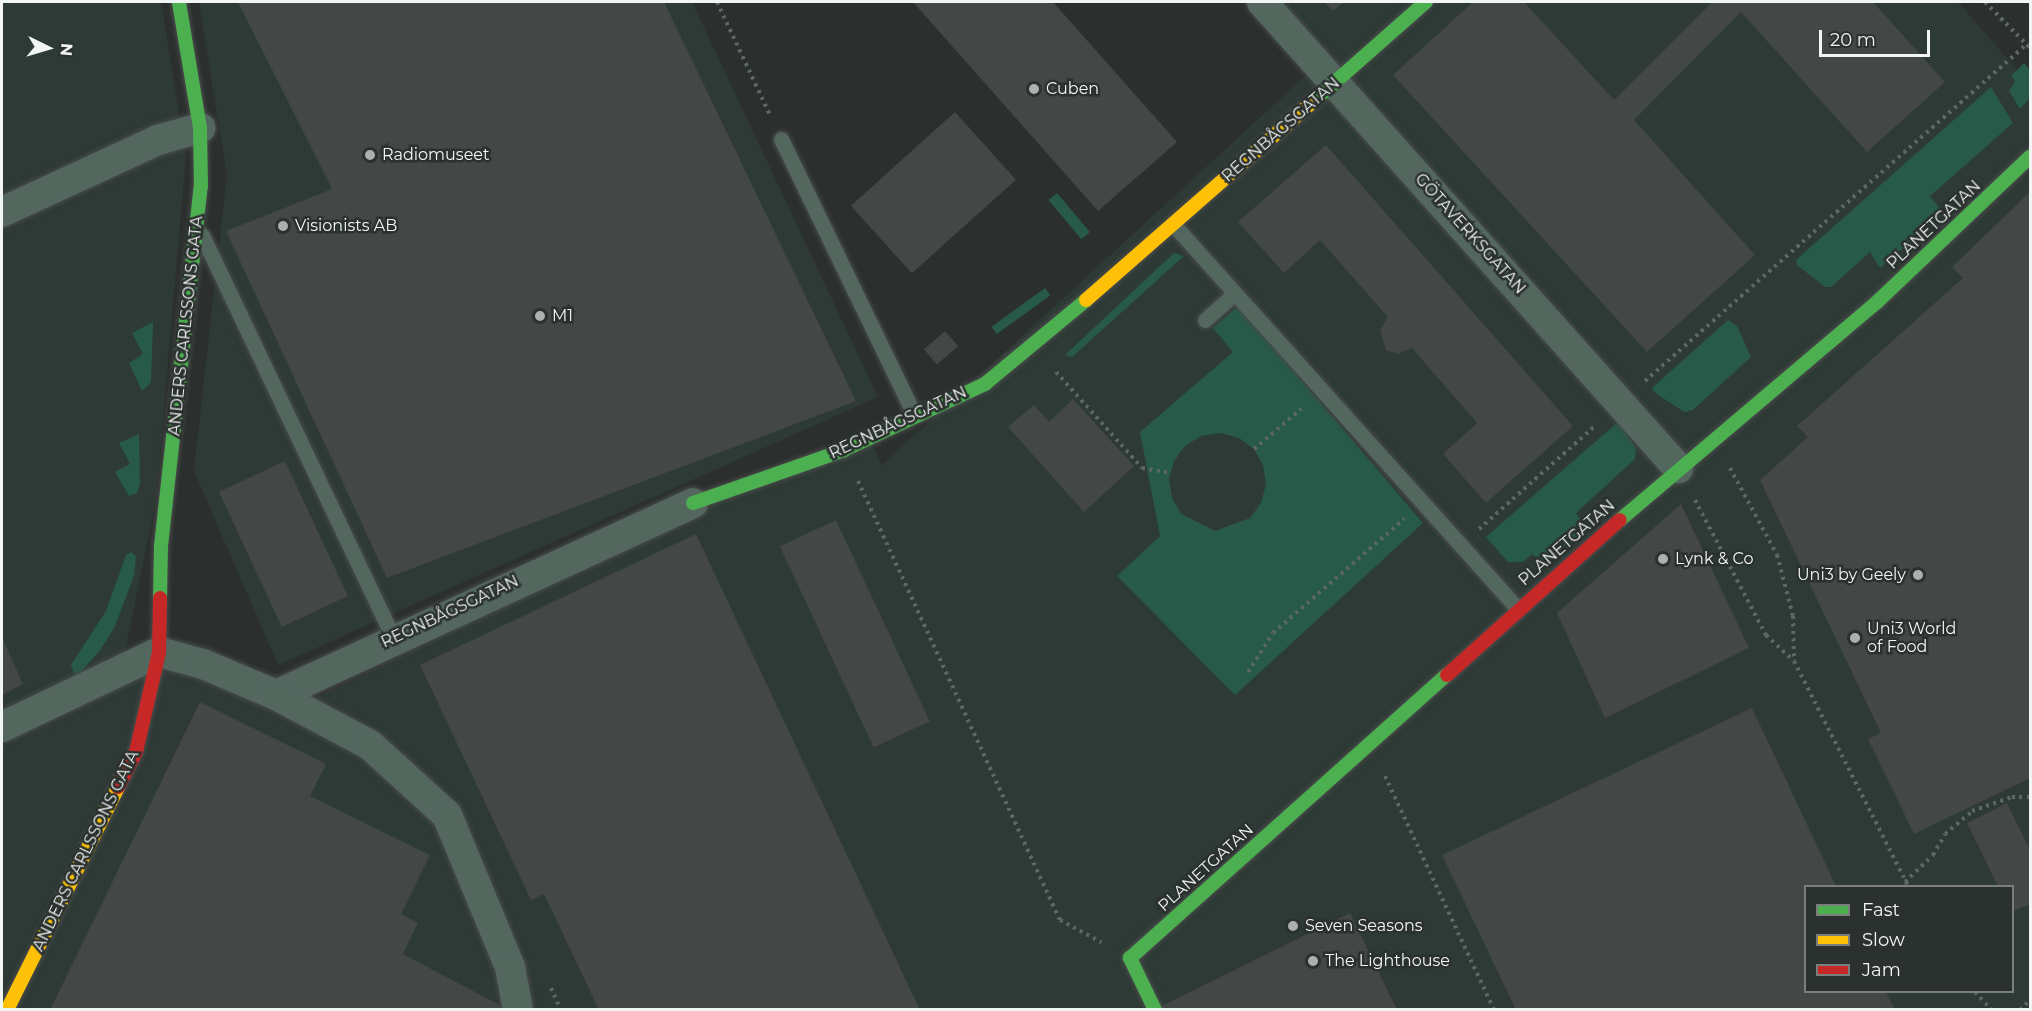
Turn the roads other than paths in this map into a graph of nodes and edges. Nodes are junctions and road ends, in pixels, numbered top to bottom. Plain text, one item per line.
1 (179, 2) edge
2 (1262, 2) edge
3 (1426, 2) edge
4 (1335, 82) junction
5 (200, 128) junction
6 (781, 139) road end
7 (2031, 158) edge
8 (2, 212) edge
9 (1173, 224) junction
10 (198, 227) junction
11 (1235, 293) junction
12 (1205, 320) dead end
13 (914, 414) junction
14 (1678, 468) junction
15 (693, 502) joint
16 (1518, 609) junction
17 (394, 639) junction
18 (159, 652) junction
19 (276, 695) junction
20 (2, 727) edge
21 (7, 1010) edge
22 (518, 1010) edge
23 (1155, 1010) edge

1 - 5 street, ANDERS CARLSSONS GATA
2 - 4 street, GÖTAVERKSGATAN
3 - 4 street, REGNBÅGSGATAN
4 - 9 street, REGNBÅGSGATAN
4 - 14 street, GÖTAVERKSGATAN
5 - 8 street
5 - 10 street, ANDERS CARLSSONS GATA
6 - 13 lane
7 - 14 street, PLANETGATAN
9 - 11 lane
9 - 13 street, REGNBÅGSGATAN
10 - 17 lane
10 - 18 street, ANDERS CARLSSONS GATA
11 - 12 lane
11 - 16 lane
13 - 15 street, REGNBÅGSGATAN
14 - 16 street, PLANETGATAN
15 - 17 street, REGNBÅGSGATAN
16 - 23 street, PLANETGATAN
17 - 19 street, REGNBÅGSGATAN
18 - 19 street
18 - 20 street
18 - 21 street, ANDERS CARLSSONS GATA
19 - 22 street

